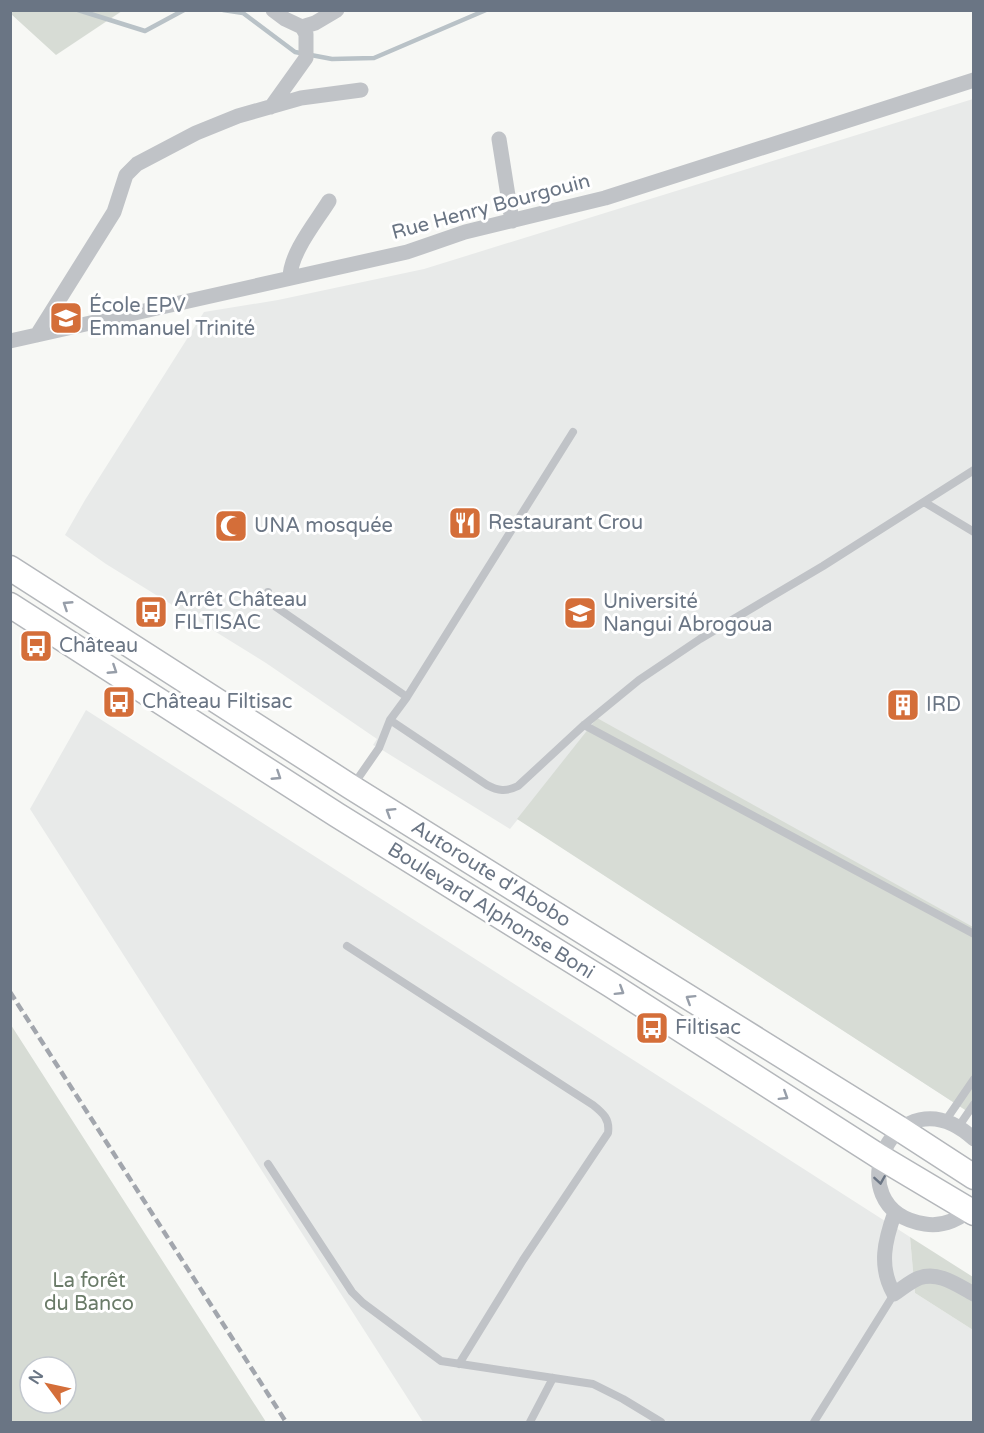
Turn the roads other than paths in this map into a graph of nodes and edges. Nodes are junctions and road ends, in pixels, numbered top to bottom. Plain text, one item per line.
1 (273, 10) edge
2 (337, 10) edge
3 (304, 30) junction
4 (974, 80) edge
5 (361, 90) dead end
6 (271, 106) junction
7 (499, 139) dead end
8 (329, 201) dead end
9 (512, 221) junction
10 (290, 278) junction
11 (37, 335) junction
12 (10, 341) edge
13 (573, 432) dead end
14 (974, 470) edge
15 (924, 502) junction
16 (974, 531) edge
17 (10, 568) edge
18 (268, 592) dead end
19 (12, 611) edge
20 (407, 697) junction
21 (390, 720) junction
22 (584, 725) junction
23 (351, 787) junction
24 (974, 934) edge
25 (347, 946) dead end
26 (974, 1078) edge
27 (974, 1104) edge
28 (953, 1123) junction
29 (900, 1129) junction
30 (974, 1139) edge
31 (880, 1157) junction
32 (268, 1164) dead end
33 (974, 1177) edge
34 (972, 1209) edge
35 (895, 1212) junction
36 (894, 1294) junction
37 (974, 1294) edge
38 (459, 1364) junction
39 (553, 1378) junction
40 (530, 1422) edge
41 (661, 1422) edge
42 (814, 1422) edge

1 - 3 street
2 - 3 street
3 - 6 street
4 - 9 street, Rue Henry Bourgouin
5 - 6 street
6 - 11 street
7 - 9 street
8 - 10 street
9 - 10 street, Rue Henry Bourgouin
10 - 11 street, Rue Henry Bourgouin
11 - 12 street, Rue Henry Bourgouin
13 - 20 lane
14 - 15 lane
15 - 16 lane
15 - 22 lane
23 -> 17 main road, Autoroute d'Abobo
18 - 20 lane
19 -> 31 main road, Boulevard Alphonse Boni
20 - 21 lane
21 - 22 lane
21 - 23 lane
22 - 24 lane
29 -> 23 main road, Autoroute d'Abobo
25 - 38 lane
26 - 28 lane
27 - 28 lane
28 - 29 street
28 - 30 street
29 - 31 street
29 - 33 main road, Autoroute d'Abobo
31 - 34 main road, Boulevard Alphonse Boni
31 -> 35 street
32 - 38 lane
34 - 35 street
35 - 36 street
36 - 37 street
36 - 42 lane
38 - 39 lane
39 - 40 lane
39 - 41 lane

